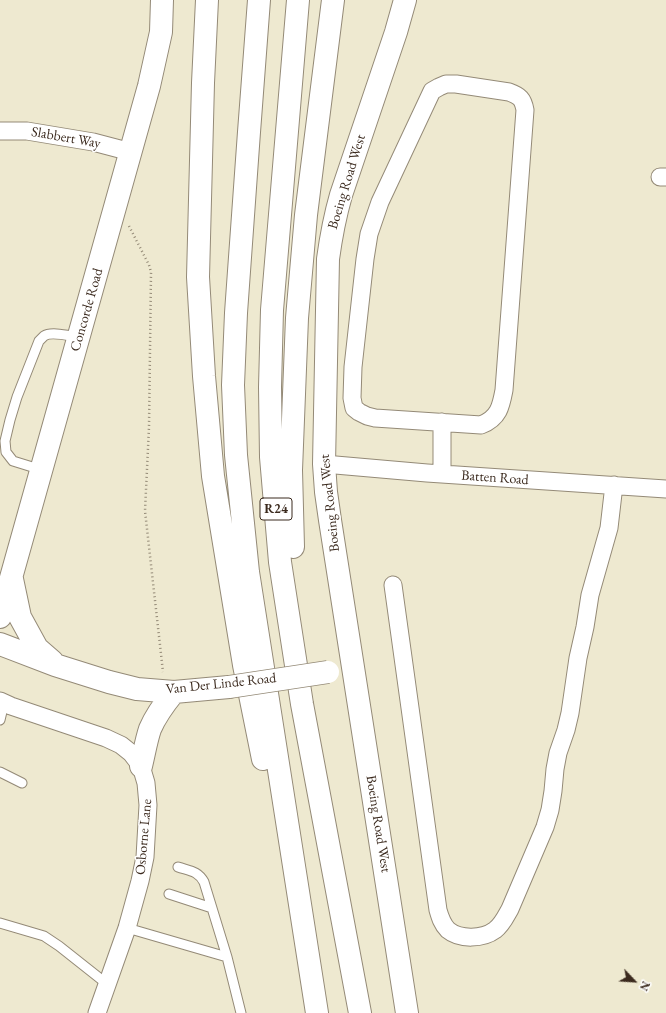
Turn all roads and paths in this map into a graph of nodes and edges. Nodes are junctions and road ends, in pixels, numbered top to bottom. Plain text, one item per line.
1 (162, 0) edge
2 (207, 0) edge
3 (259, 0) edge
4 (298, 0) edge
5 (333, 0) edge
6 (405, 0) edge
7 (0, 131) edge
8 (131, 152) junction
9 (117, 202) junction
10 (79, 338) junction
11 (442, 422) junction
12 (324, 464) junction
13 (42, 470) junction
14 (442, 474) junction
15 (614, 485) junction
16 (666, 489) edge
17 (393, 585) dead end
18 (7, 588) edge
19 (0, 617) edge
20 (0, 644) edge
21 (55, 665) junction
22 (353, 668) junction
23 (169, 691) junction
24 (2, 702) edge
25 (302, 704) junction
26 (0, 720) edge
27 (141, 766) junction
28 (0, 772) edge
29 (22, 783) dead end
30 (178, 867) dead end
31 (169, 894) dead end
32 (212, 908) junction
33 (0, 923) edge
34 (304, 927) junction
35 (127, 928) junction
36 (228, 957) junction
37 (107, 984) junction
38 (97, 1013) edge
39 (241, 1013) edge
40 (318, 1013) edge
41 (360, 1013) edge
42 (407, 1013) edge

1 - 8 main road, Concorde Road
2 - 34 main road
3 - 34 main road, R24
4 - 25 main road, R24
5 - 25 main road
6 - 12 main road, Boeing Road West
7 - 8 street, Slabbert Way
8 - 9 main road, Concorde Road
9 - 10 main road, Concorde Road
9 - 23 path
10 - 13 main road, Concorde Road
10 - 13 lane
11 - 11 street
11 - 14 street
12 - 14 street, Batten Road
12 - 22 main road, Boeing Road West
13 - 18 main road, Concorde Road
14 - 15 street, Batten Road
15 - 16 street, Batten Road
15 - 17 street
18 - 19 main road, Concorde Road
18 - 21 main road
20 - 21 main road, Van Der Linde Road
21 - 23 main road, Van Der Linde Road
22 - 23 main road, Van Der Linde Road, bridge
22 - 42 main road, Boeing Road West
23 - 27 main road
24 - 26 lane
24 - 27 street, Osborne Lane
25 - 41 main road, R24
27 - 35 street, Osborne Lane
28 - 29 lane
30 - 32 lane
31 - 32 lane
32 - 36 lane
33 - 37 lane
34 - 40 main road, R24
35 - 36 lane
35 - 37 street, Osborne Lane
36 - 39 lane
37 - 38 street, Osborne Lane

